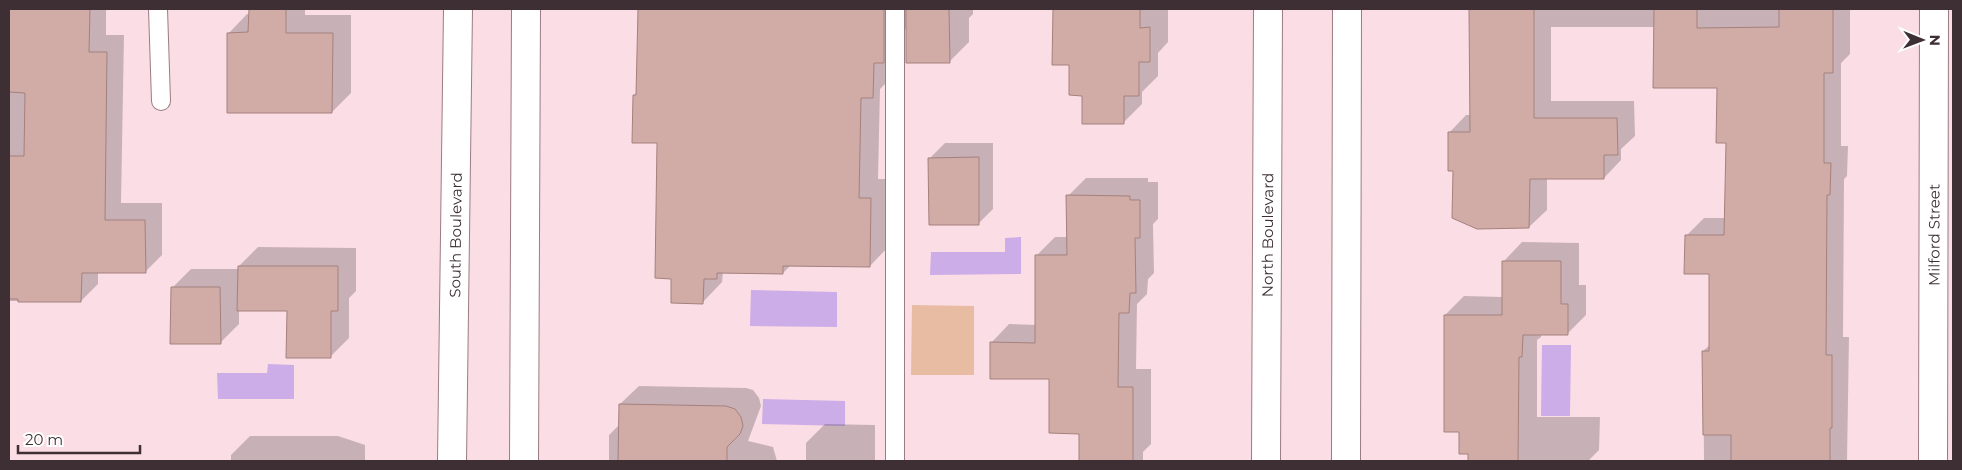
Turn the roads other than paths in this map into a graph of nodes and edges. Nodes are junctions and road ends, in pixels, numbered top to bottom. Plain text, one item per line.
1 (158, 9) edge
2 (458, 9) edge
3 (526, 9) edge
4 (895, 9) edge
5 (1268, 9) edge
6 (1348, 9) edge
7 (1934, 9) edge
8 (161, 101) dead end
9 (452, 461) edge
10 (524, 461) edge
11 (895, 461) edge
12 (1266, 461) edge
13 (1346, 461) edge
14 (1933, 461) edge

1 - 8 lane
2 - 9 street, South Boulevard
3 - 10 street
4 - 11 lane
5 - 12 street, North Boulevard
6 - 13 street
7 - 14 street, Milford Street

